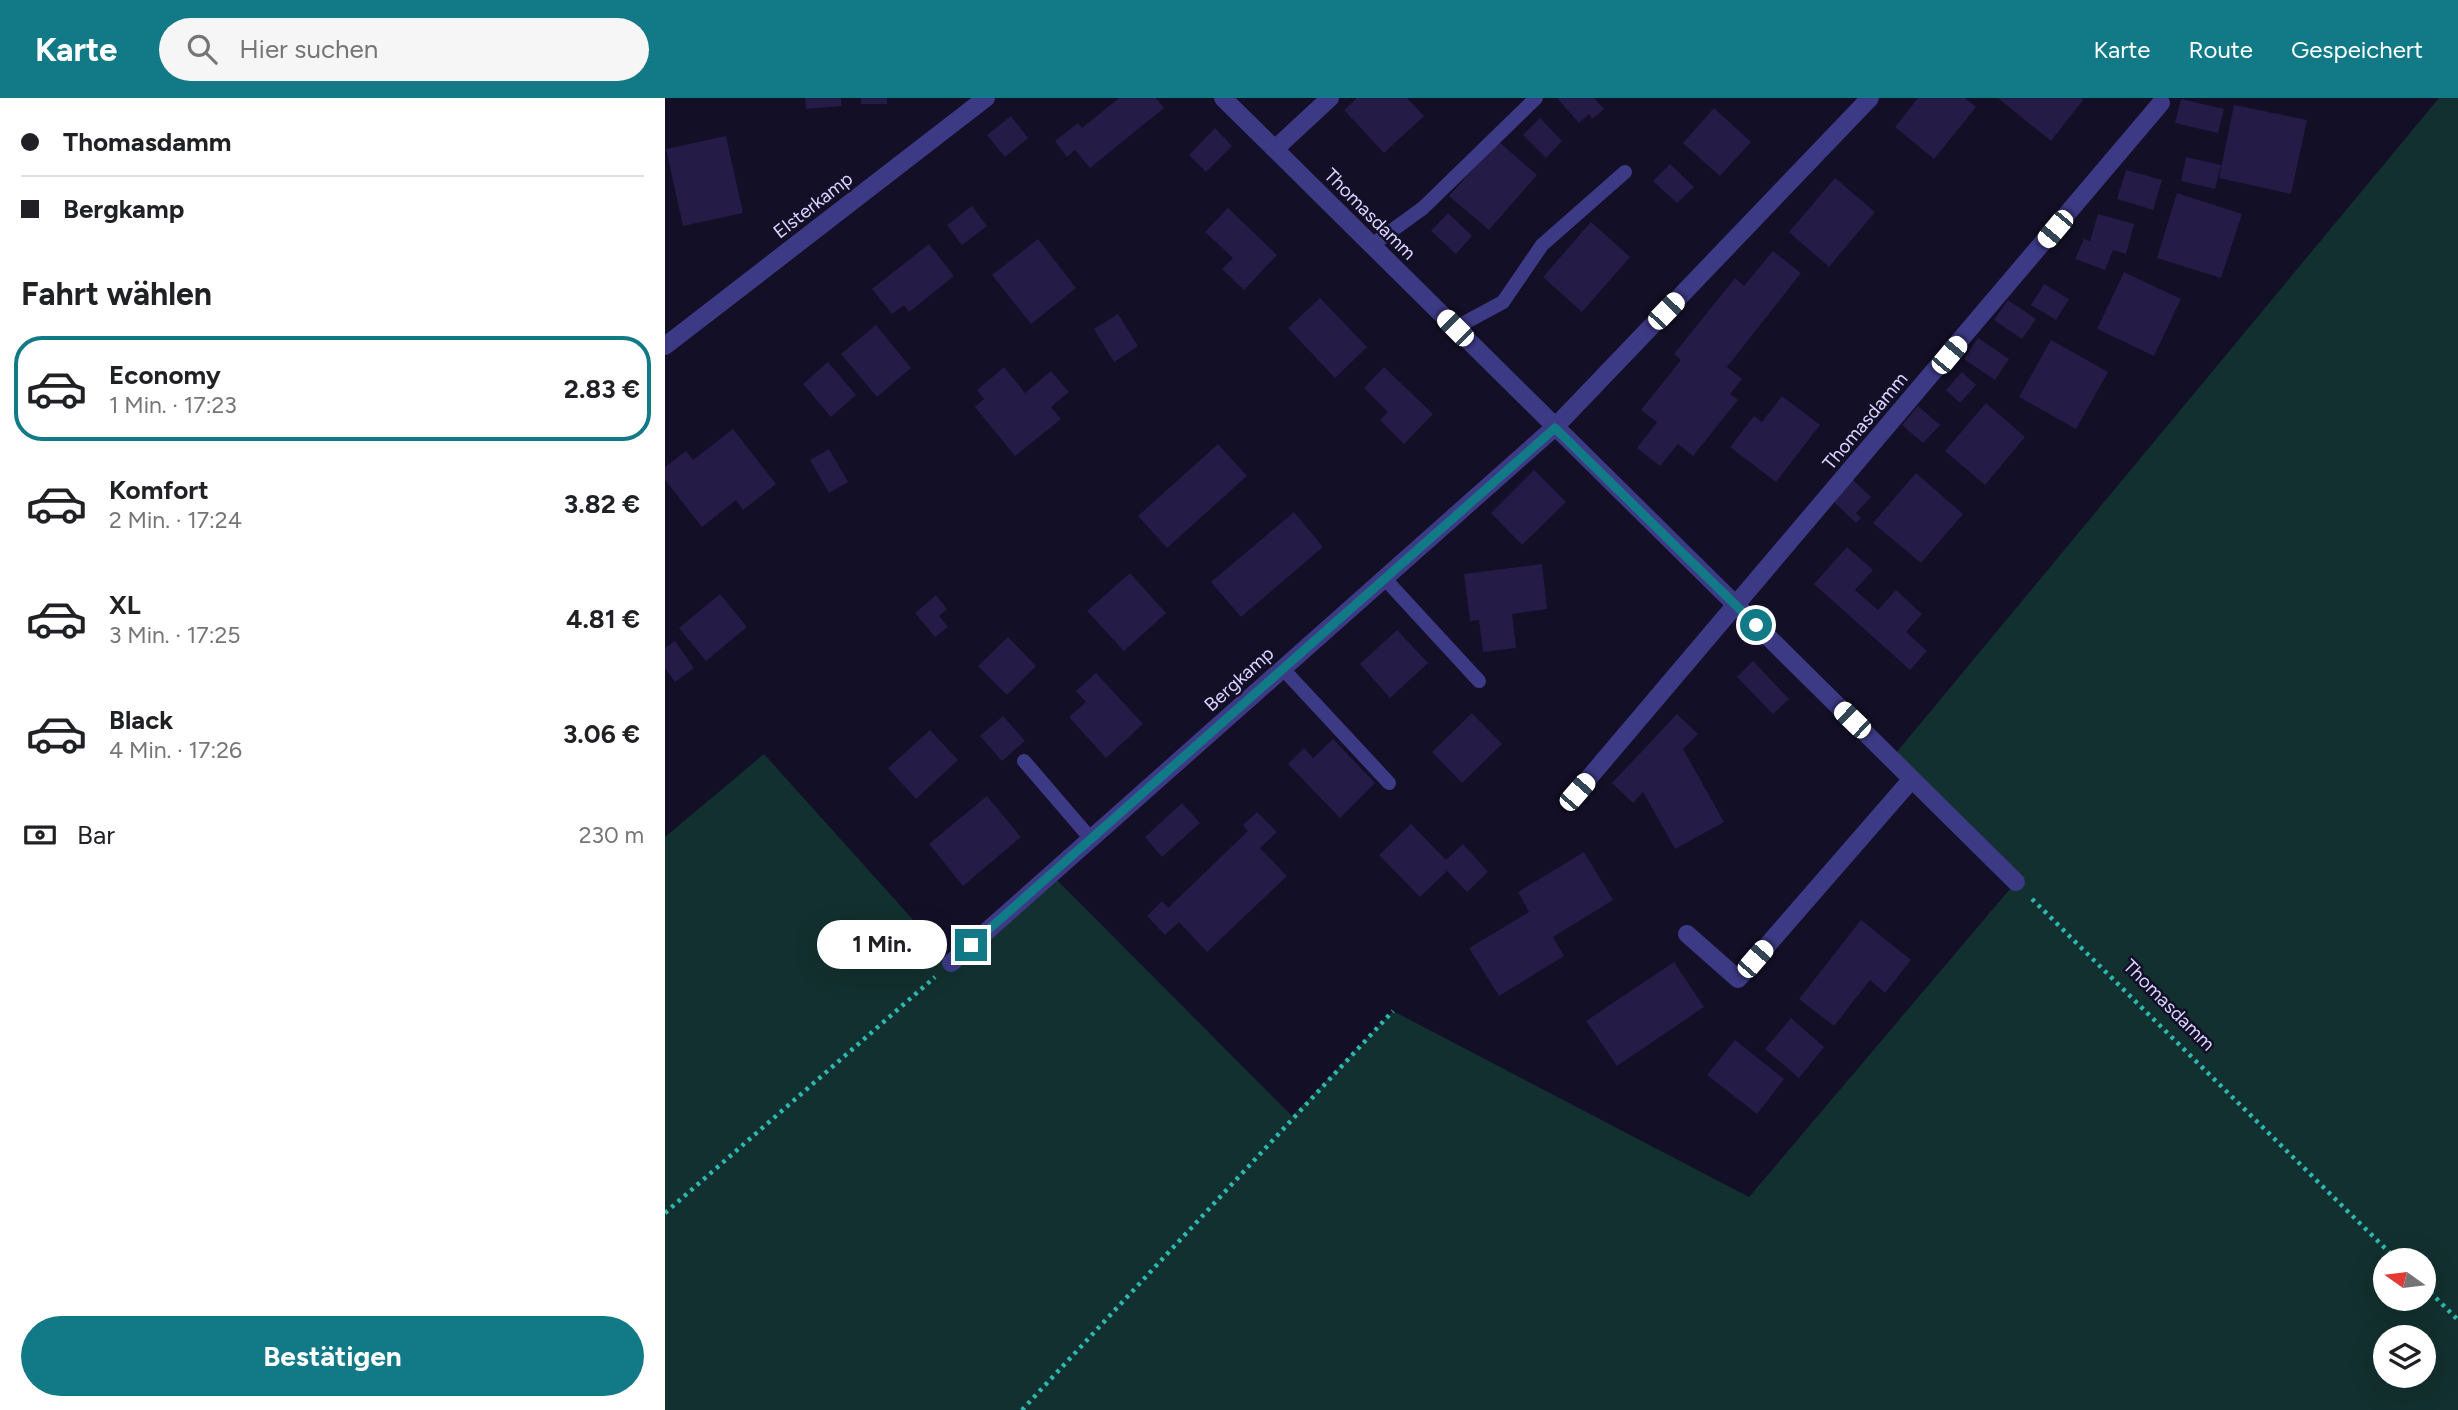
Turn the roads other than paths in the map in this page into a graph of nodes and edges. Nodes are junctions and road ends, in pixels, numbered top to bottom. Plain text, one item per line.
1 (986, 98) edge
2 (1223, 98) edge
3 (1330, 98) edge
4 (1536, 98) edge
5 (1870, 98) edge
6 (2161, 103) dead end
7 (1275, 149) junction
8 (1625, 172) dead end
9 (1372, 245) junction
10 (1455, 328) junction
11 (665, 346) edge
12 (1555, 428) junction
13 (1385, 579) junction
14 (1737, 606) junction
15 (1283, 668) junction
16 (1479, 681) dead end
17 (1024, 761) dead end
18 (1912, 779) junction
19 (1389, 783) dead end
20 (1577, 792) dead end
21 (1091, 839) junction
22 (2016, 883) road end
23 (1686, 934) dead end
24 (951, 962) road end

1 - 11 street, Elsterkamp
2 - 7 street, Thomasdamm
3 - 7 street
4 - 9 lane
5 - 12 street
6 - 14 street, Thomasdamm
7 - 9 street, Thomasdamm
8 - 10 lane
9 - 10 street, Thomasdamm
10 - 12 street, Thomasdamm
12 - 13 street, Bergkamp
12 - 14 street, Thomasdamm
13 - 15 street, Bergkamp
13 - 16 lane
14 - 18 street, Thomasdamm
14 - 20 street, Thomasdamm
15 - 19 lane
15 - 21 street, Bergkamp
17 - 21 lane
18 - 22 street, Thomasdamm
18 - 23 street
21 - 24 street, Bergkamp

